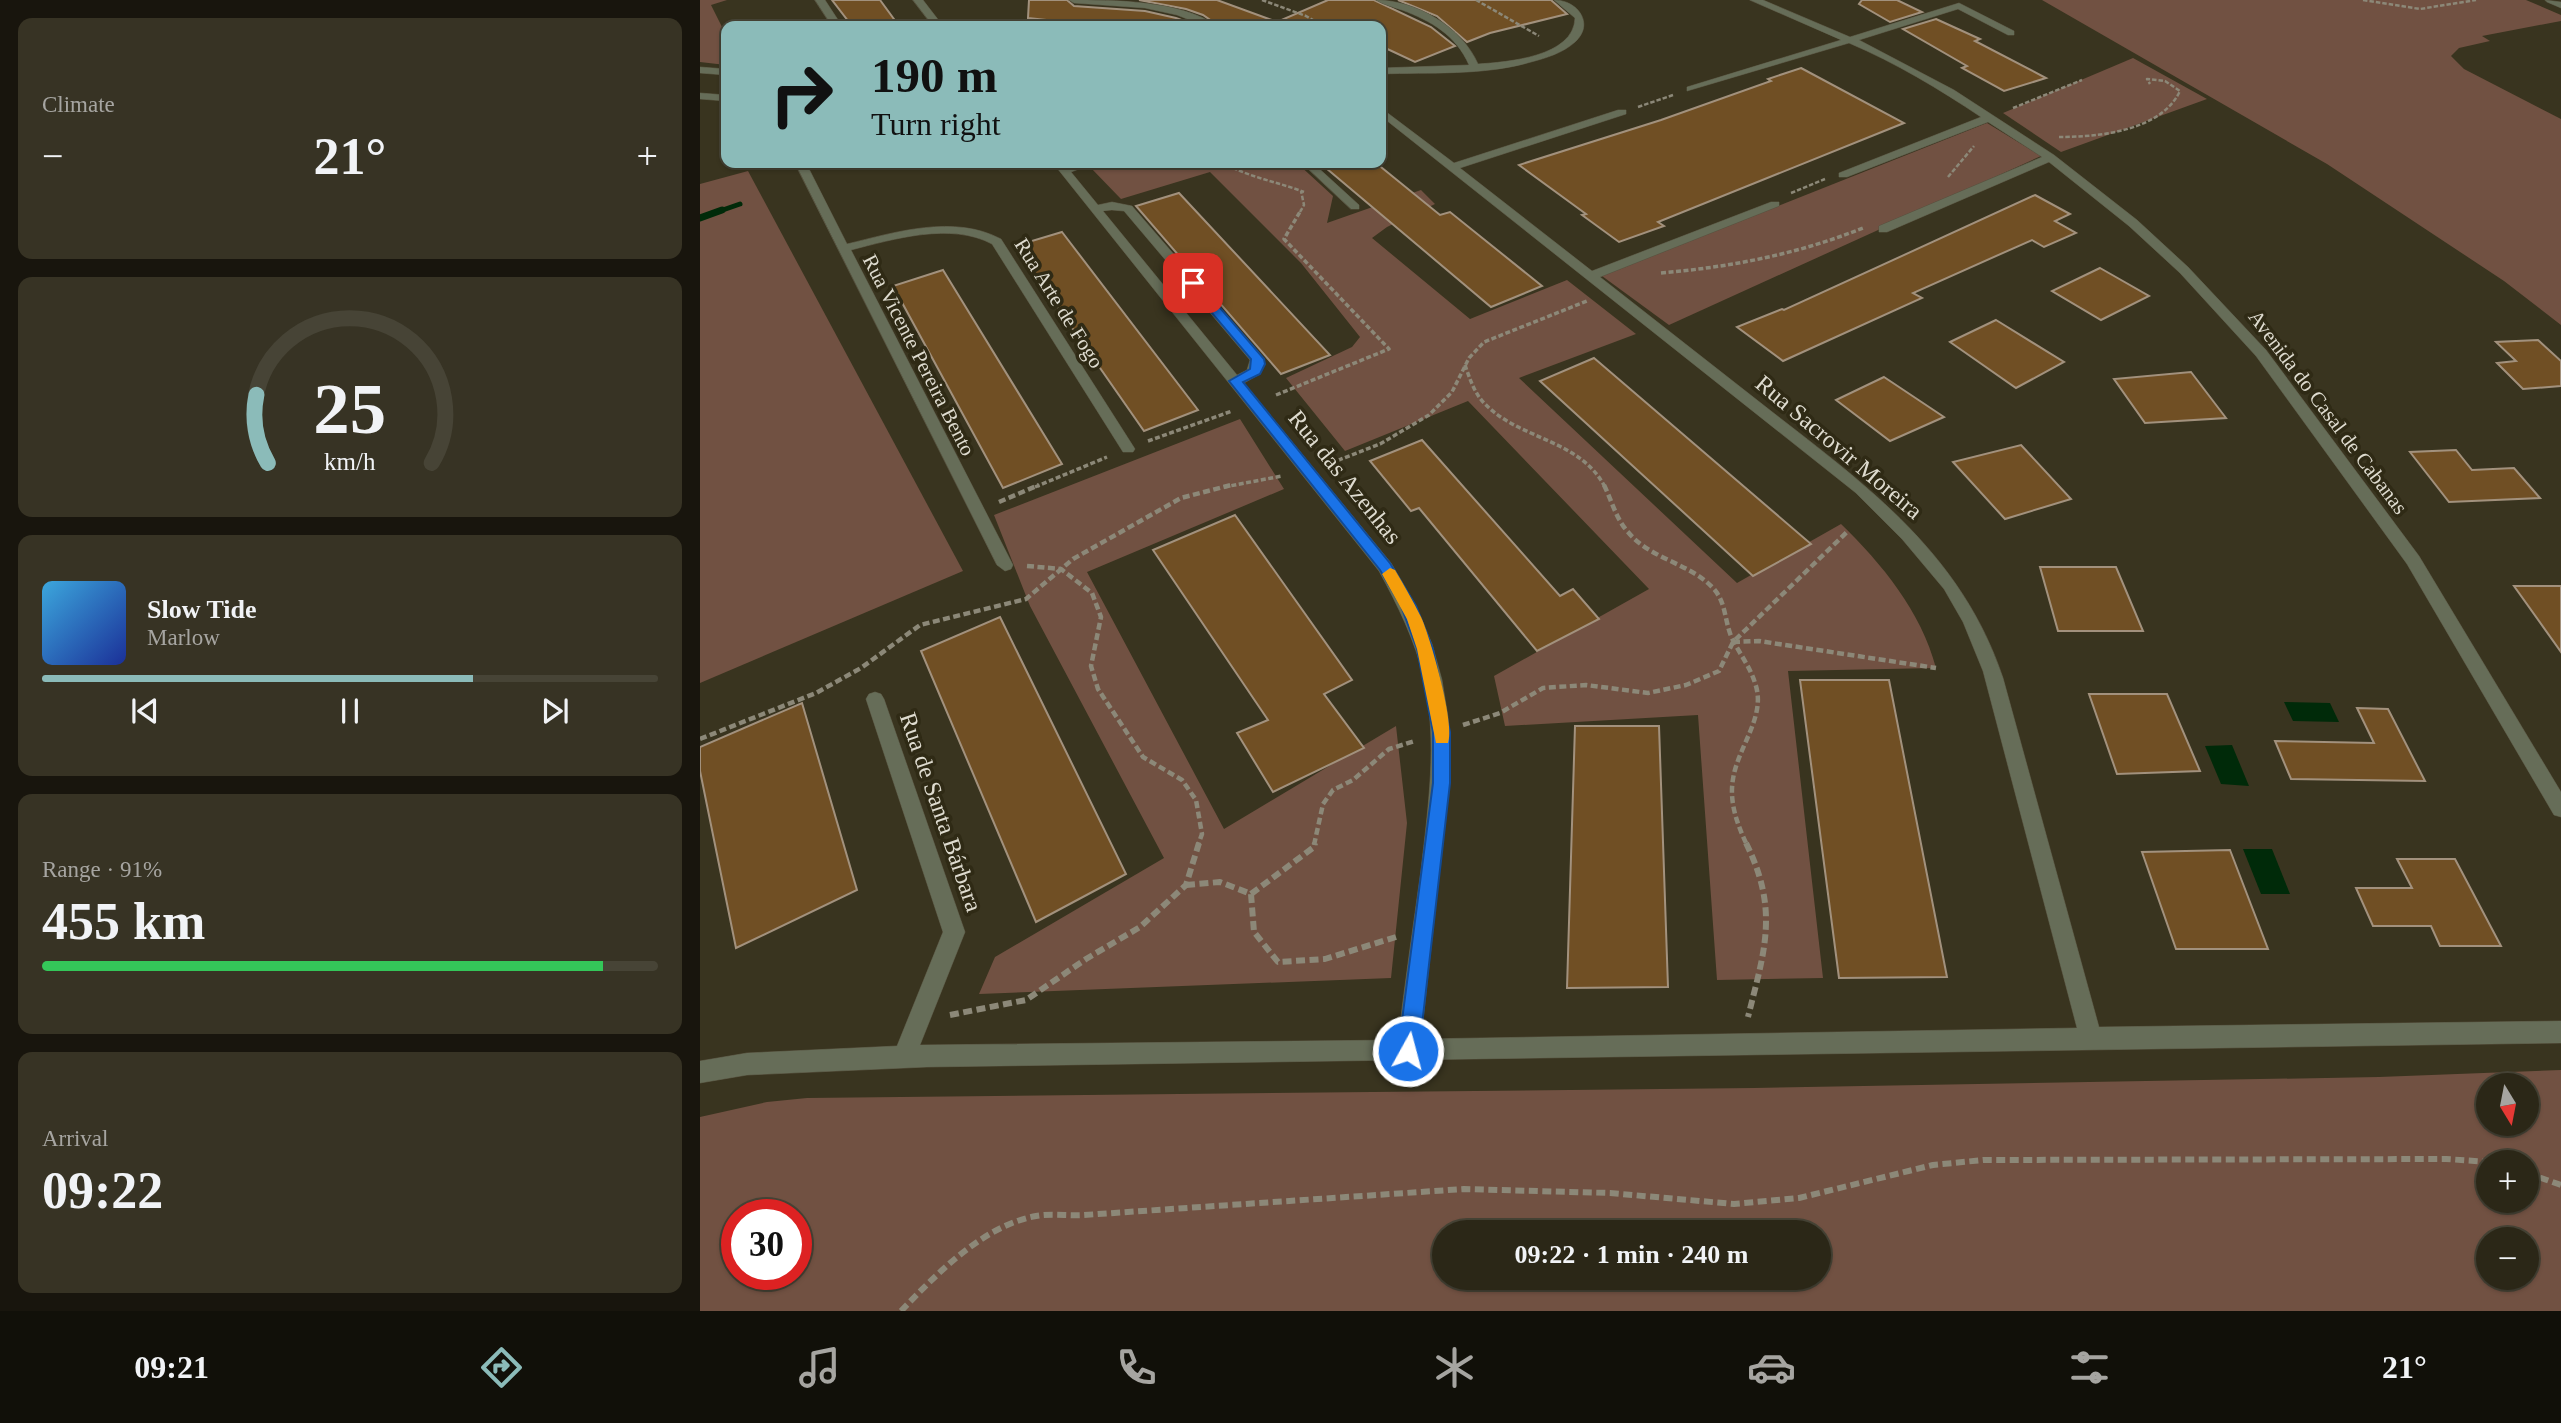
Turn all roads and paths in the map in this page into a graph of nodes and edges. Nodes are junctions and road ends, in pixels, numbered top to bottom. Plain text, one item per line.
1 (820, 0) edge
2 (918, 0) edge
3 (1074, 0) edge
4 (1262, 0) edge
5 (1381, 0) edge
6 (1476, 0) edge
7 (1559, 0) edge
8 (1755, 0) edge
9 (2363, 0) edge
10 (2476, 0) edge
11 (2550, 0) edge
12 (2561, 5) edge
13 (834, 21) edge
14 (934, 21) edge
15 (1201, 21) edge
16 (1314, 21) edge
17 (2011, 33) dead end
18 (1849, 38) junction
19 (1561, 49) junction
20 (1474, 66) junction
21 (700, 70) edge
22 (1386, 71) edge
23 (721, 72) edge
24 (2082, 80) dead end
25 (2150, 84) dead end
26 (1691, 89) dead end
27 (700, 96) edge
28 (1666, 97) dead end
29 (721, 98) edge
30 (1640, 106) dead end
31 (1622, 112) dead end
32 (1386, 115) edge
33 (1991, 117) junction
34 (2020, 136) junction
35 (2050, 157) junction
36 (1452, 167) junction
37 (802, 168) edge
38 (1062, 168) edge
39 (1233, 168) edge
40 (1313, 168) edge
41 (1843, 175) joint
42 (1944, 180) dead end
43 (1301, 191) junction
44 (1343, 195) junction
45 (1775, 204) joint
46 (1355, 207) dead end
47 (1096, 209) junction
48 (1878, 226) joint
49 (842, 249) junction
50 (1657, 273) dead end
51 (1591, 276) junction
52 (1610, 292) junction
53 (1465, 365) junction
54 (1236, 381) junction
55 (1254, 404) junction
56 (1128, 449) dead end
57 (1308, 472) junction
58 (1848, 530) dead end
59 (1005, 565) joint
60 (1061, 569) junction
61 (1733, 642) junction
62 (1936, 668) dead end
63 (875, 699) dead end
64 (1442, 732) junction
65 (700, 739) edge
66 (2561, 809) edge
67 (1186, 885) junction
68 (1251, 894) junction
69 (1424, 927) junction
70 (919, 1017) junction
71 (2561, 1032) edge
72 (2091, 1038) junction
73 (1742, 1045) junction
74 (1408, 1051) junction
75 (903, 1058) junction
76 (700, 1072) edge
77 (2476, 1161) edge
78 (2539, 1177) edge
79 (2561, 1185) edge
80 (901, 1311) edge

1 - 13 street
2 - 14 street
3 - 15 street
4 - 16 path
5 - 20 street
6 - 19 path
7 - 19 street
8 - 18 street, Avenida do Casal de Cabanas
9 - 10 path
11 - 12 street
17 - 18 street
18 - 26 street
18 - 33 street, Avenida do Casal de Cabanas
19 - 20 street
20 - 22 street
21 - 23 street
24 - 33 path
25 - 34 path
27 - 29 street
28 - 30 path
31 - 36 street
32 - 36 street, Rua Sacrovir Moreira
33 - 34 street, Avenida do Casal de Cabanas
33 - 41 street
33 - 42 path
34 - 35 street, Avenida do Casal de Cabanas
35 - 48 street
35 - 66 street, Avenida do Casal de Cabanas
36 - 51 street, Rua Sacrovir Moreira
37 - 49 street, Rua Vicente Pereira Bento
38 - 47 street, Rua das Azenhas
39 - 43 path
40 - 44 street
41 - 45 path
43 - 44 path
43 - 55 path
44 - 46 street
45 - 51 street
47 - 54 street, Rua das Azenhas
47 - 54 street
48 - 50 path
49 - 56 street, Rua Arte de Fogo
49 - 59 street, Rua Vicente Pereira Bento
51 - 52 street, Rua Sacrovir Moreira
52 - 53 path
52 - 72 street, Rua Sacrovir Moreira
53 - 57 path
53 - 61 path
54 - 55 street, Rua das Azenhas
55 - 57 street, Rua das Azenhas
57 - 60 path
57 - 64 street, Rua das Azenhas
58 - 61 path
59 - 60 path
60 - 65 path
60 - 67 path
61 - 62 path
61 - 64 path
61 - 73 path
63 - 70 street, Rua de Santa Bárbara
64 - 68 path
64 - 69 street, Rua das Azenhas
67 - 68 path
67 - 70 path
68 - 69 path
69 - 74 street, Rua das Azenhas
70 - 75 street, Rua de Santa Bárbara
71 - 72 street
72 - 73 street
73 - 74 street
74 - 75 street
75 - 76 street
77 - 80 path
78 - 79 path

